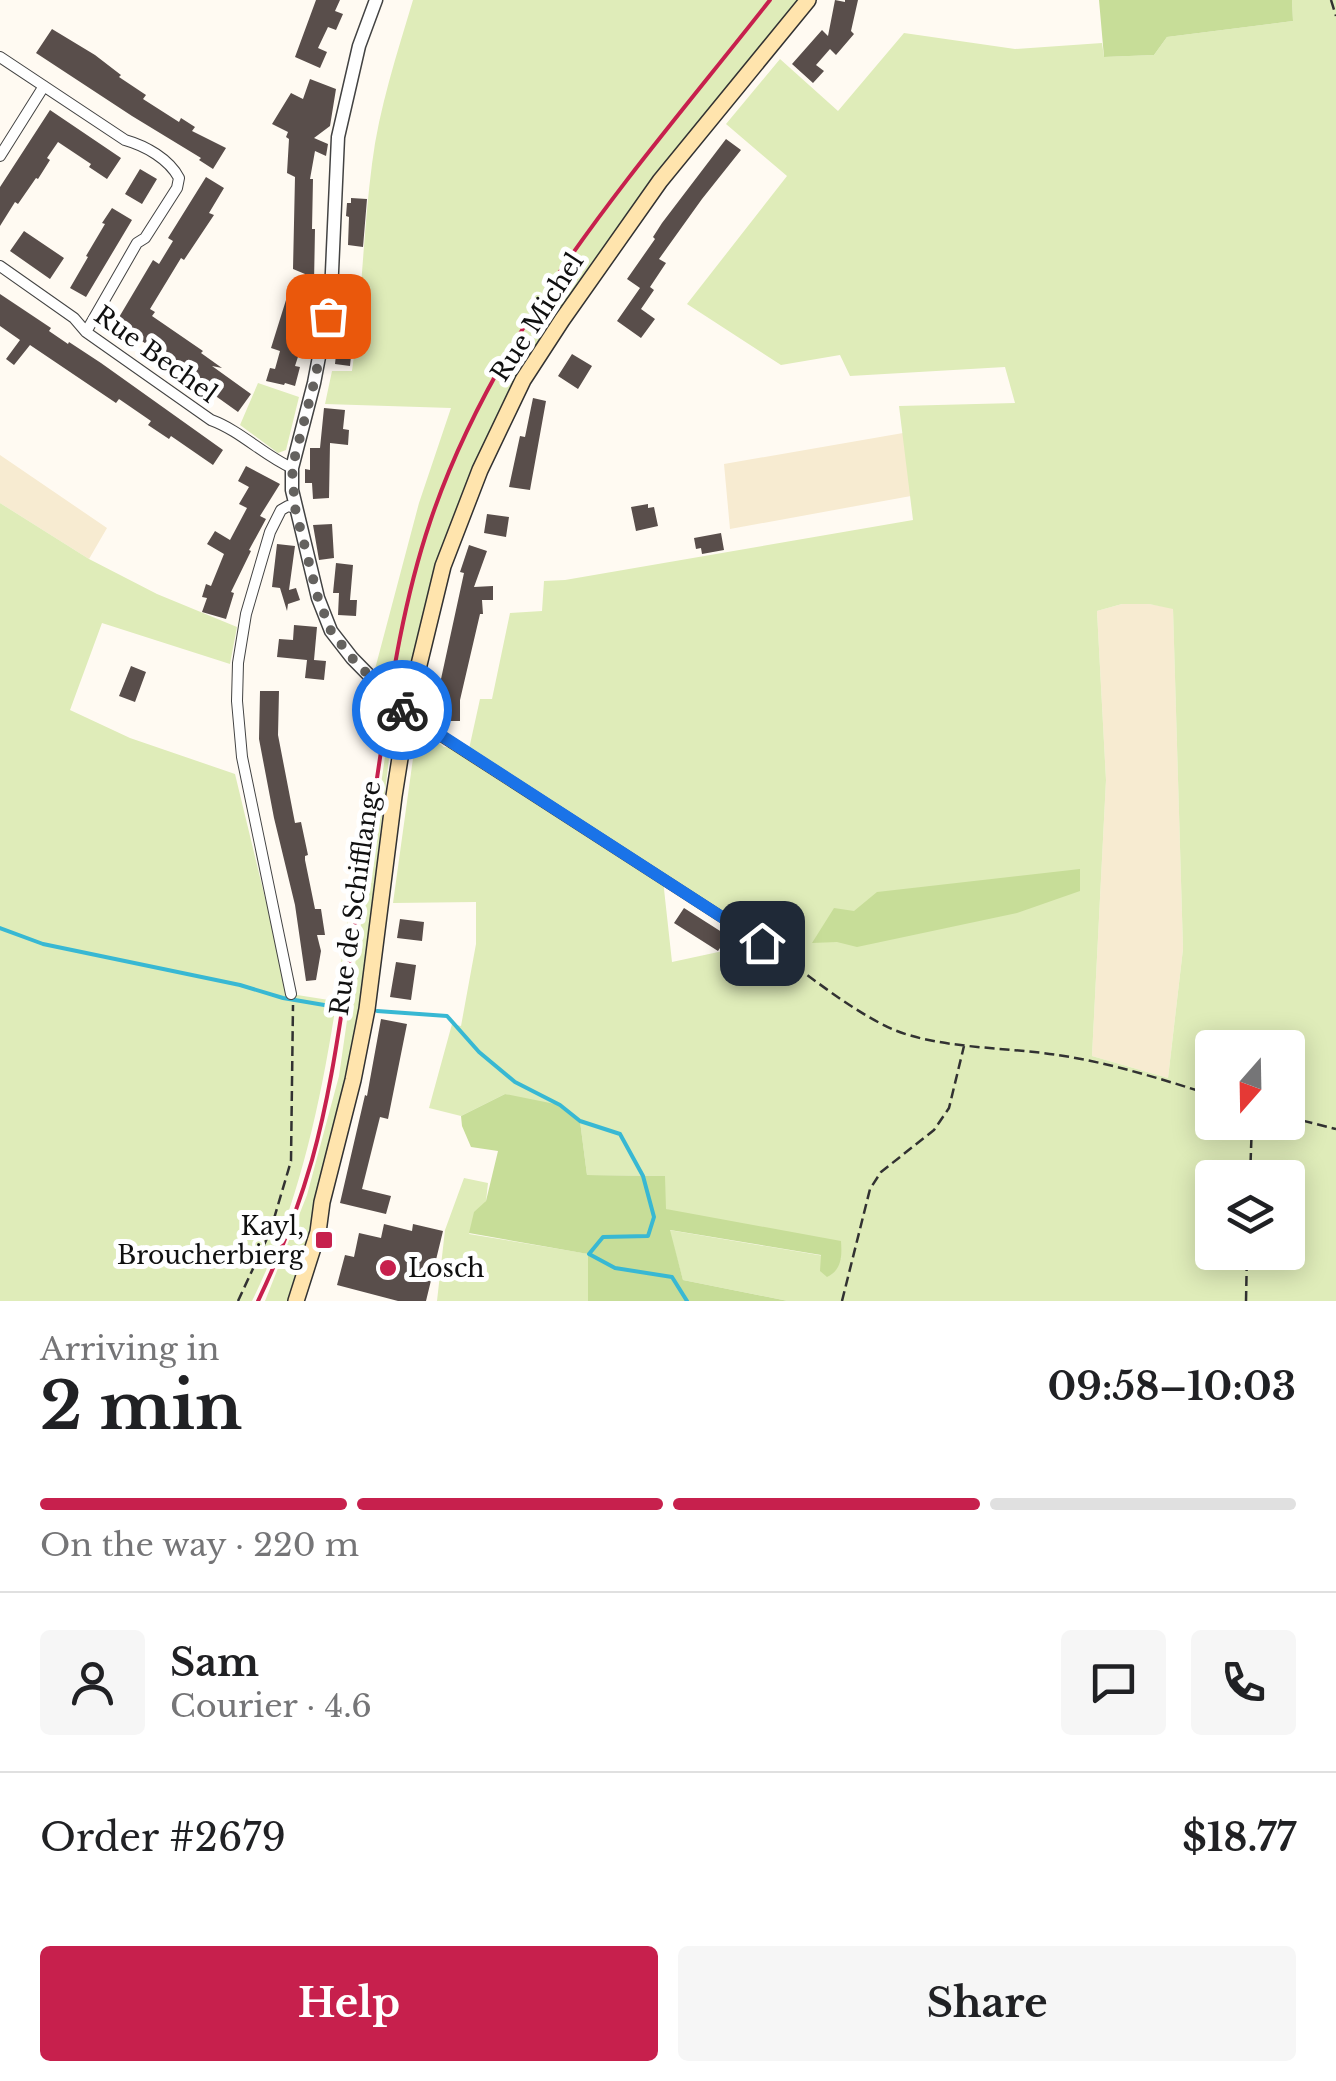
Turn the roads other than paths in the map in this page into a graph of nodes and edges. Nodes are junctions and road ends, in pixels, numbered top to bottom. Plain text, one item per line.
1 (376, 0) edge
2 (808, 0) edge
3 (0, 57) edge
4 (44, 86) junction
5 (0, 156) edge
6 (0, 266) edge
7 (86, 332) junction
8 (292, 468) junction
9 (295, 508) junction
10 (407, 714) junction
11 (762, 943) road end
12 (292, 999) road end
13 (296, 1301) edge

1 - 8 street
2 - 10 main road, Rue Michel
3 - 4 street
4 - 5 street
4 - 7 street
6 - 7 street, Rue Bechel
7 - 8 street, Rue Bechel
8 - 9 street
9 - 10 street
9 - 12 street
10 - 11 street
10 - 13 main road, Rue de Schifflange

